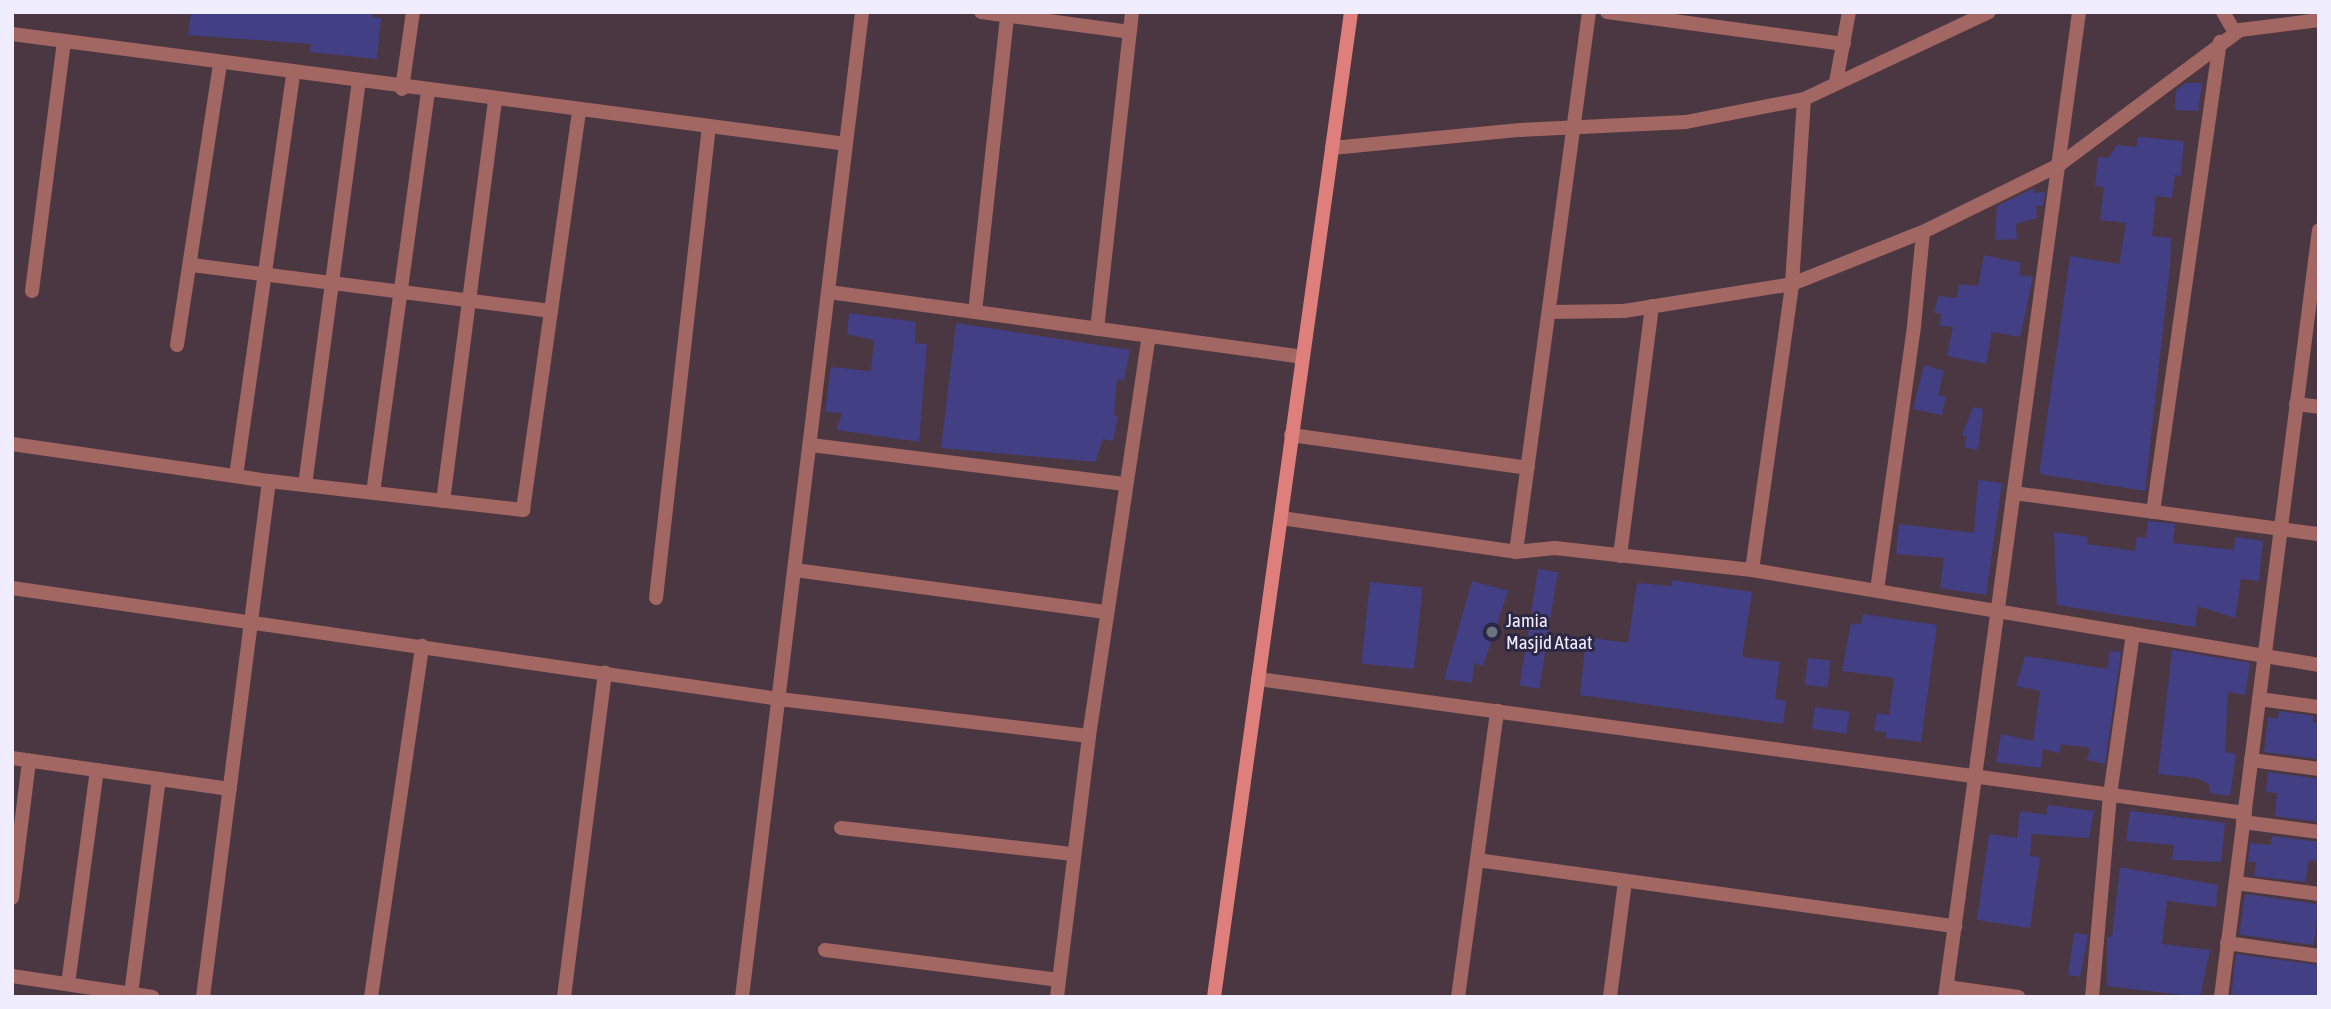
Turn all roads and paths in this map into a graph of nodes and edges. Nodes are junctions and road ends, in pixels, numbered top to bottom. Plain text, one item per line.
1 (413, 12) edge
2 (862, 12) edge
3 (981, 12) edge
4 (1132, 12) edge
5 (1350, 12) edge
6 (1590, 12) edge
7 (1607, 12) edge
8 (1849, 12) edge
9 (1989, 12) edge
10 (2079, 12) edge
11 (2223, 12) edge
12 (1007, 16) junction
13 (2319, 20) edge
14 (1130, 32) junction
15 (2235, 33) junction
16 (12, 34) edge
17 (64, 41) junction
18 (2220, 42) junction
19 (1844, 44) junction
20 (220, 63) junction
21 (293, 73) junction
22 (359, 82) junction
23 (1836, 82) junction
24 (402, 89) junction
25 (428, 91) junction
26 (495, 99) junction
27 (1804, 99) junction
28 (579, 110) junction
29 (709, 126) junction
30 (1573, 126) junction
31 (846, 144) junction
32 (1332, 148) junction
33 (2059, 165) junction
34 (2319, 230) edge
35 (1923, 232) junction
36 (192, 265) junction
37 (264, 274) junction
38 (332, 283) junction
39 (1792, 284) junction
40 (2315, 284) edge
41 (32, 291) dead end
42 (400, 292) junction
43 (829, 292) junction
44 (469, 301) junction
45 (1652, 306) junction
46 (551, 311) junction
47 (975, 312) junction
48 (1550, 312) junction
49 (1097, 329) junction
50 (1149, 336) junction
51 (177, 345) dead end
52 (1302, 357) junction
53 (2296, 404) junction
54 (2319, 407) edge
55 (1292, 435) junction
56 (12, 444) edge
57 (811, 445) junction
58 (1528, 468) junction
59 (236, 476) junction
60 (269, 481) junction
61 (1125, 484) junction
62 (305, 485) junction
63 (373, 493) junction
64 (2014, 493) junction
65 (443, 501) junction
66 (2153, 512) junction
67 (1281, 518) junction
68 (2281, 529) junction
69 (2319, 534) edge
70 (1516, 552) junction
71 (1620, 556) junction
72 (795, 570) junction
73 (1752, 570) junction
74 (12, 588) edge
75 (1877, 590) junction
76 (656, 598) dead end
77 (1997, 610) junction
78 (1107, 612) junction
79 (253, 622) junction
80 (2133, 634) junction
81 (422, 646) junction
82 (2264, 657) junction
83 (2319, 665) edge
84 (605, 673) junction
85 (1258, 679) junction
86 (779, 699) junction
87 (2259, 699) junction
88 (2319, 707) edge
89 (1497, 711) junction
90 (1088, 736) junction
91 (12, 758) edge
92 (2251, 760) junction
93 (29, 761) junction
94 (2319, 769) edge
95 (97, 770) junction
96 (1975, 776) junction
97 (159, 779) junction
98 (230, 789) junction
99 (2110, 794) junction
100 (2244, 817) junction
101 (841, 828) dead end
102 (2319, 832) edge
103 (1074, 854) junction
104 (1477, 860) junction
105 (1625, 881) junction
106 (2236, 883) junction
107 (2319, 894) edge
108 (12, 898) edge
109 (1955, 926) junction
110 (2227, 943) junction
111 (825, 950) dead end
112 (2319, 956) edge
113 (12, 976) edge
114 (1059, 980) junction
115 (68, 984) junction
116 (1946, 992) edge
117 (131, 994) junction
118 (152, 997) edge
119 (203, 997) edge
120 (372, 997) edge
121 (564, 997) edge
122 (742, 997) edge
123 (1057, 997) edge
124 (1214, 997) edge
125 (1458, 997) edge
126 (1610, 997) edge
127 (2018, 997) edge
128 (2092, 997) edge
129 (2221, 997) edge

1 - 24 street
2 - 31 street
3 - 12 street
4 - 14 street
5 - 32 street
6 - 30 street
7 - 19 street
8 - 19 street
9 - 23 street
10 - 33 street
11 - 15 street
12 - 14 street
12 - 47 street
13 - 15 street
14 - 49 street
15 - 18 street
16 - 17 street
17 - 20 street
17 - 41 street
18 - 33 street
18 - 66 street
19 - 23 street
20 - 21 street
20 - 36 street
21 - 22 street
21 - 37 street
22 - 24 street
22 - 38 street
23 - 27 street
24 - 25 street
25 - 26 street
25 - 42 street
26 - 28 street
26 - 44 street
27 - 30 street
27 - 39 street
28 - 29 street
28 - 46 street
29 - 31 street
29 - 76 street
30 - 32 street
30 - 48 street
31 - 43 street
32 - 52 street
33 - 35 street
33 - 64 street
34 - 40 street
35 - 39 street
35 - 75 street
36 - 37 street
36 - 51 street
37 - 38 street
37 - 59 street
38 - 42 street
38 - 62 street
39 - 45 street
39 - 73 street
40 - 53 street
42 - 44 street
42 - 63 street
43 - 47 street
43 - 57 street
44 - 46 street
44 - 65 street
45 - 48 street
45 - 71 street
46 - 65 street
47 - 49 street
48 - 58 street
49 - 50 street
50 - 52 street
50 - 61 street
52 - 55 street
53 - 54 street
53 - 68 street
55 - 58 street
55 - 67 street
56 - 59 street
57 - 61 street
57 - 72 street
58 - 70 street
59 - 60 street
60 - 62 street
60 - 79 street
61 - 78 street
62 - 63 street
63 - 65 street
64 - 66 street
64 - 77 street
66 - 68 street
67 - 70 street
67 - 85 street
68 - 69 street
68 - 82 street
70 - 71 street
71 - 73 street
72 - 78 street
72 - 86 street
73 - 75 street
74 - 79 street
75 - 77 street
77 - 80 street
77 - 96 street
78 - 90 street
79 - 81 street
79 - 98 street
80 - 82 street
80 - 99 street
81 - 84 street
81 - 120 street
82 - 83 street
82 - 87 street
84 - 86 street
84 - 121 street
85 - 89 street
85 - 124 street
86 - 90 street
86 - 122 street
87 - 88 street
87 - 92 street
89 - 96 street
89 - 104 street
90 - 103 street
91 - 93 street
92 - 94 street
92 - 100 street
93 - 95 street
93 - 108 street
95 - 97 street
95 - 115 street
96 - 99 street
96 - 109 street
97 - 98 street
97 - 117 street
98 - 119 street
99 - 100 street
99 - 128 street
100 - 102 street
100 - 106 street
101 - 103 street
103 - 114 street
104 - 105 street
104 - 125 street
105 - 109 street
105 - 126 street
106 - 107 street
106 - 110 street
109 - 116 street
110 - 112 street
110 - 129 street
111 - 114 street
113 - 115 street
114 - 123 street
115 - 117 street
116 - 127 street
117 - 118 street

